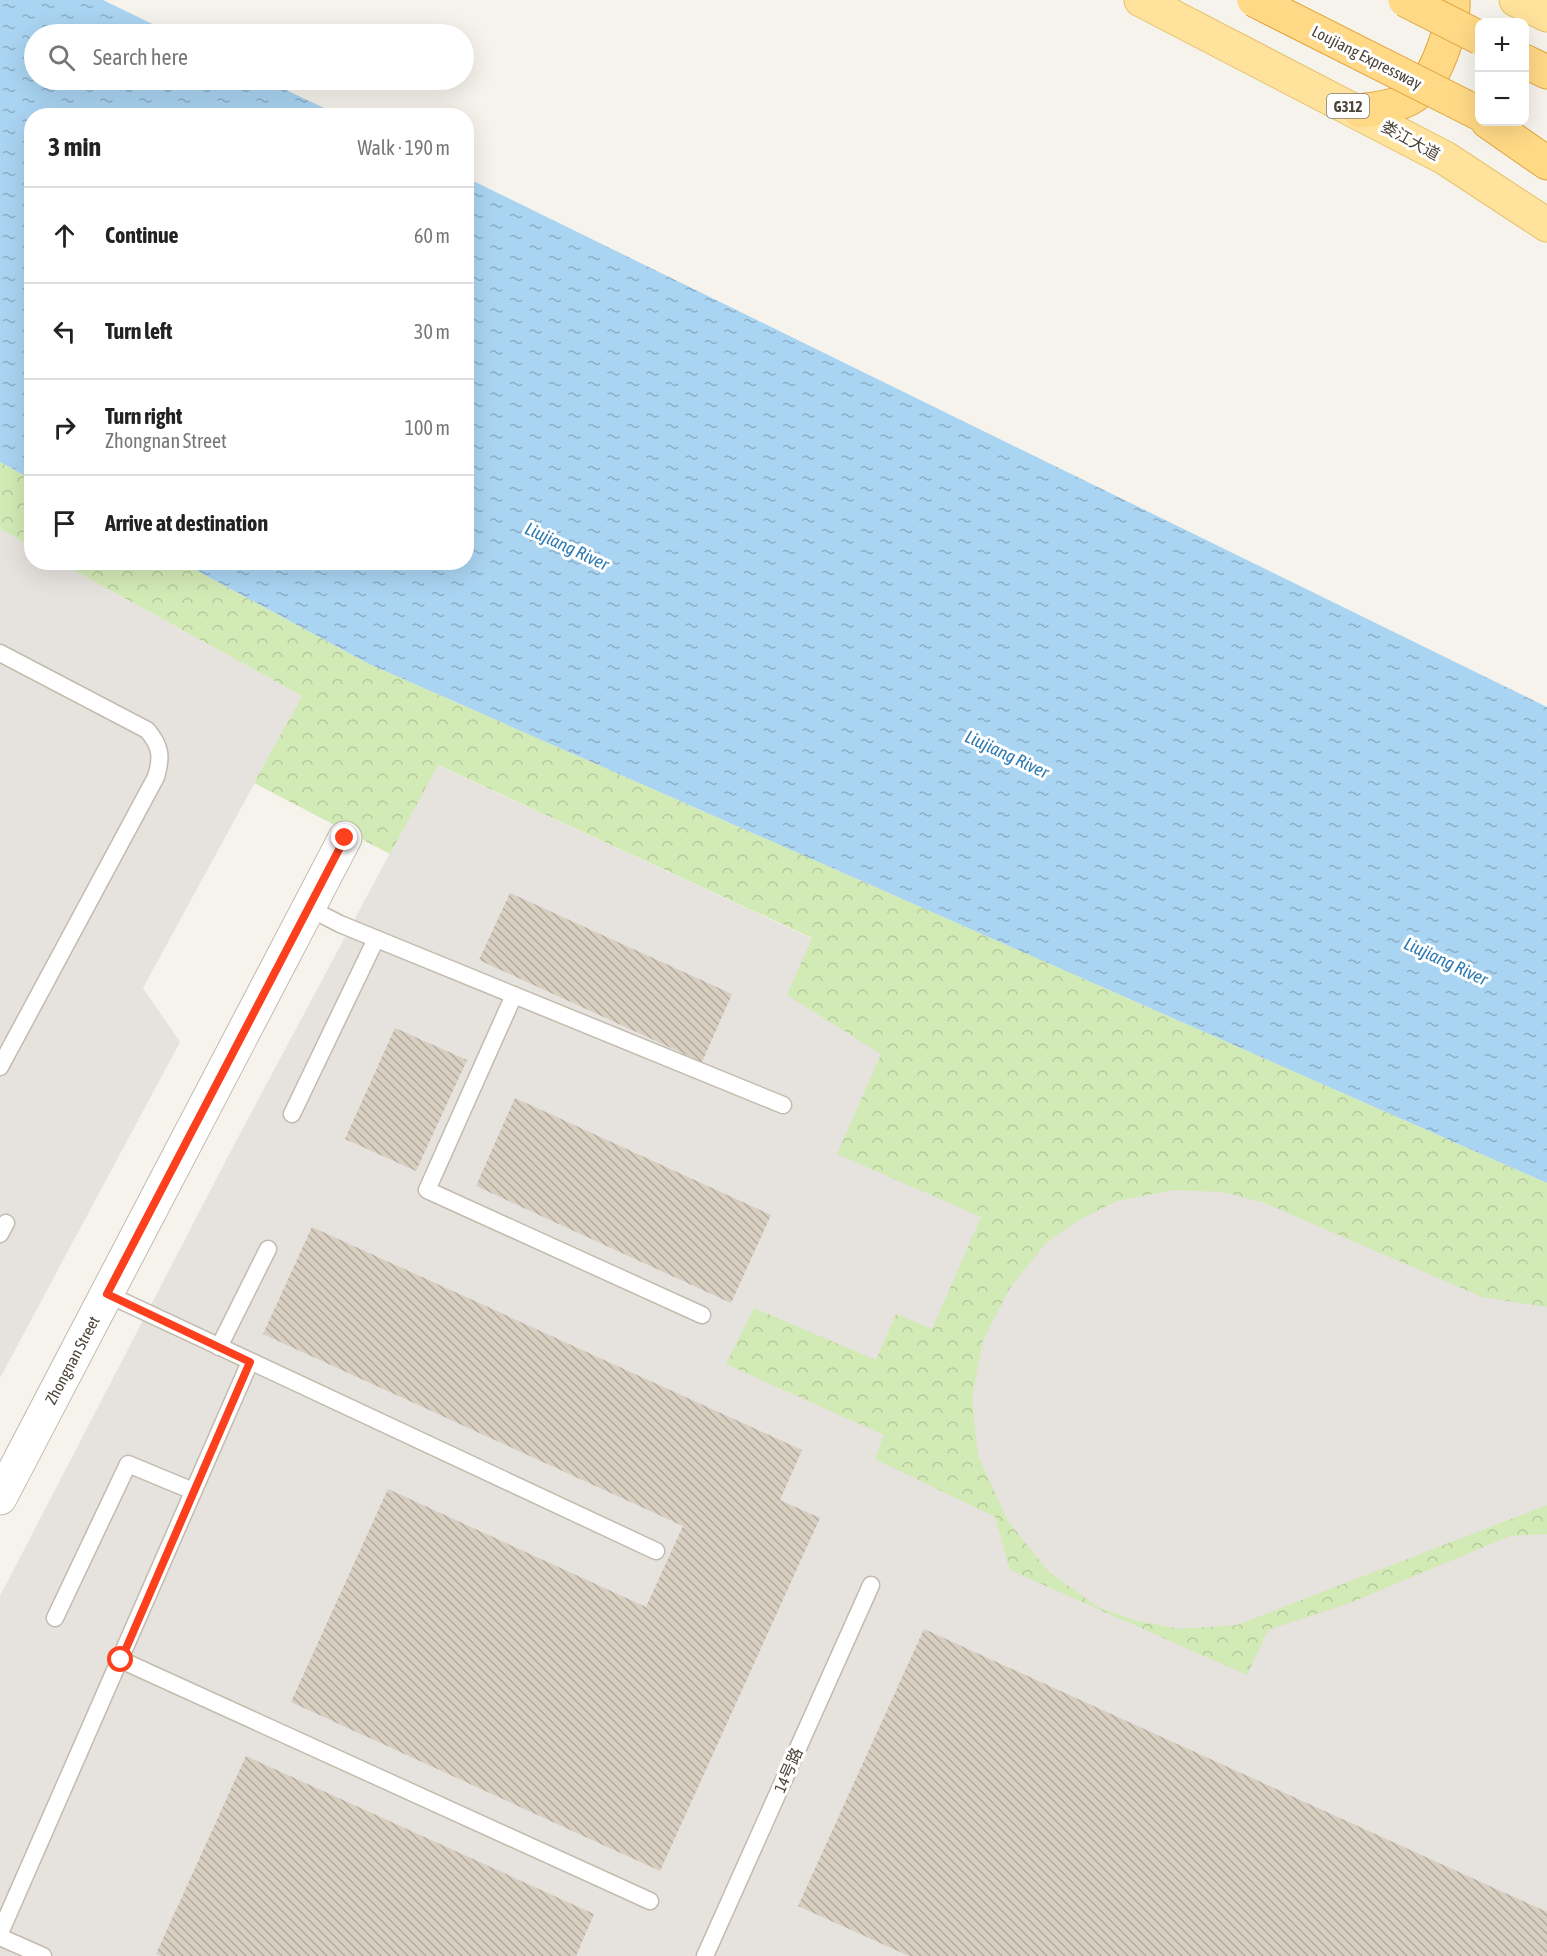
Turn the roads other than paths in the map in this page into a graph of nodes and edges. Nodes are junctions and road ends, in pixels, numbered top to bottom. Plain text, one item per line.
1 (1141, 0) edge
2 (1254, 0) edge
3 (1405, 0) edge
4 (1453, 0) edge
5 (1516, 0) edge
6 (1547, 15) edge
7 (1475, 36) edge
8 (1529, 63) edge
9 (1547, 72) edge
10 (1359, 111) junction
11 (1475, 112) edge
12 (1496, 126) edge
13 (1502, 126) edge
14 (1547, 148) edge
15 (1547, 163) edge
16 (1547, 225) edge
17 (0, 653) edge
18 (345, 838) dead end
19 (309, 908) junction
20 (376, 939) junction
21 (514, 995) junction
22 (0, 1067) edge
23 (783, 1105) dead end
24 (292, 1114) dead end
25 (268, 1249) dead end
26 (107, 1294) junction
27 (702, 1315) dead end
28 (219, 1347) junction
29 (250, 1362) junction
30 (193, 1491) junction
31 (0, 1498) edge
32 (656, 1551) dead end
33 (870, 1585) dead end
34 (55, 1618) dead end
35 (121, 1660) junction
36 (651, 1900) dead end
37 (0, 1935) edge
38 (43, 1956) edge
39 (705, 1956) edge

1 - 10 main road, 娄江大道 / G312
2 - 11 highway, Loujiang Expressway, bridge
3 - 7 highway, bridge
4 - 10 highway
5 - 6 main road
8 - 9 highway
10 - 16 main road, 娄江大道 / G312
12 - 15 highway
13 - 14 highway, Loujiang Expressway
17 - 22 lane
18 - 19 street, Zhongnan Street
19 - 20 lane
19 - 26 street, Zhongnan Street
20 - 21 lane
20 - 24 lane
21 - 23 lane
21 - 27 lane
25 - 28 lane
26 - 28 lane
26 - 31 street, Zhongnan Street
28 - 29 lane
29 - 30 lane
29 - 32 lane
30 - 34 lane
30 - 35 lane
33 - 39 lane, 14号路
35 - 36 lane
35 - 37 lane
37 - 38 lane

